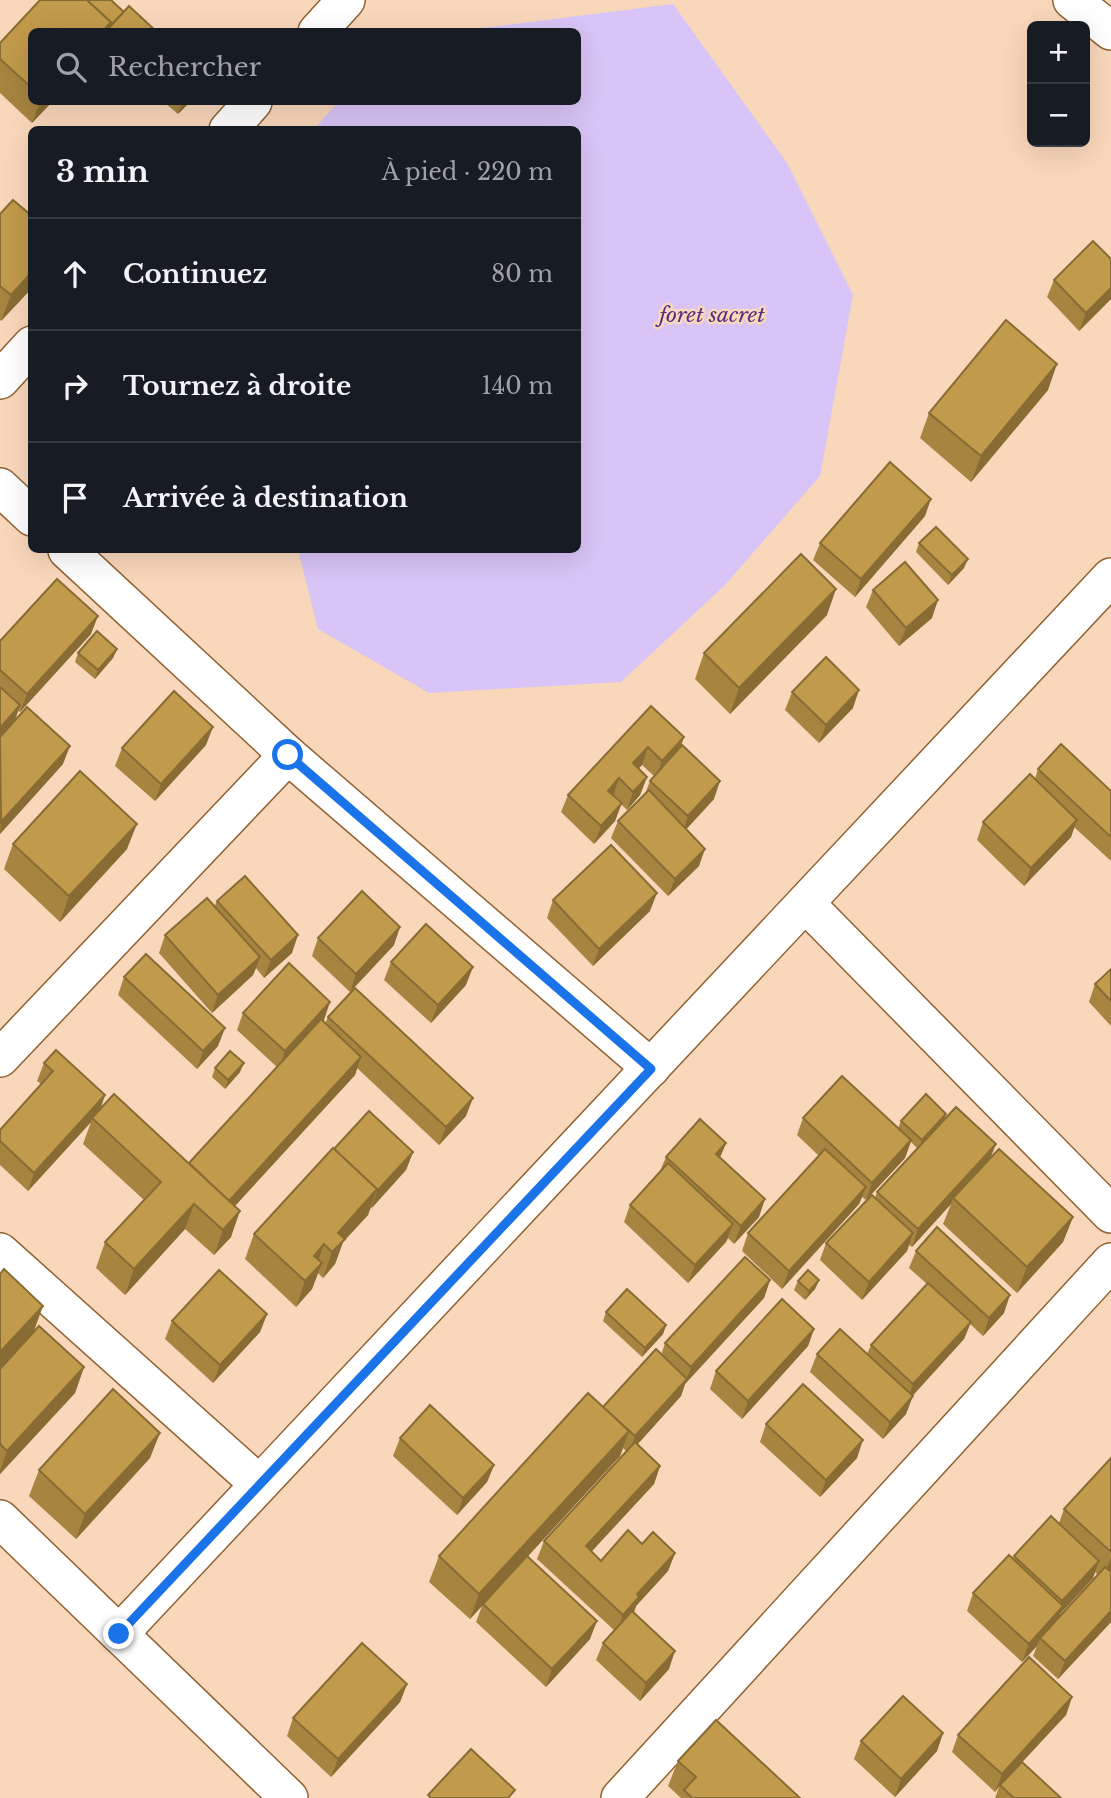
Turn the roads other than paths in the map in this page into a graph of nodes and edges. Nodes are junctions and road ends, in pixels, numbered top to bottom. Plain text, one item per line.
1 (346, 0) edge
2 (1072, 0) edge
3 (321, 28) edge
4 (1111, 31) edge
5 (250, 105) edge
6 (232, 126) edge
7 (28, 349) edge
8 (0, 380) edge
9 (0, 488) edge
10 (28, 513) edge
11 (70, 553) edge
12 (1107, 591) edge
13 (288, 755) junction
14 (806, 904) junction
15 (0, 1058) edge
16 (651, 1069) junction
17 (1111, 1214) edge
18 (0, 1252) edge
19 (1111, 1262) edge
20 (260, 1484) junction
21 (0, 1519) edge
22 (119, 1634) junction
23 (289, 1798) edge
24 (620, 1798) edge

1 - 3 street
2 - 4 street
5 - 6 street
7 - 8 street
9 - 10 street
11 - 13 street
12 - 14 street
13 - 15 street
13 - 16 street
14 - 16 street
14 - 17 street
16 - 20 street
18 - 20 street
19 - 24 street
20 - 22 street
21 - 22 street
22 - 23 street

